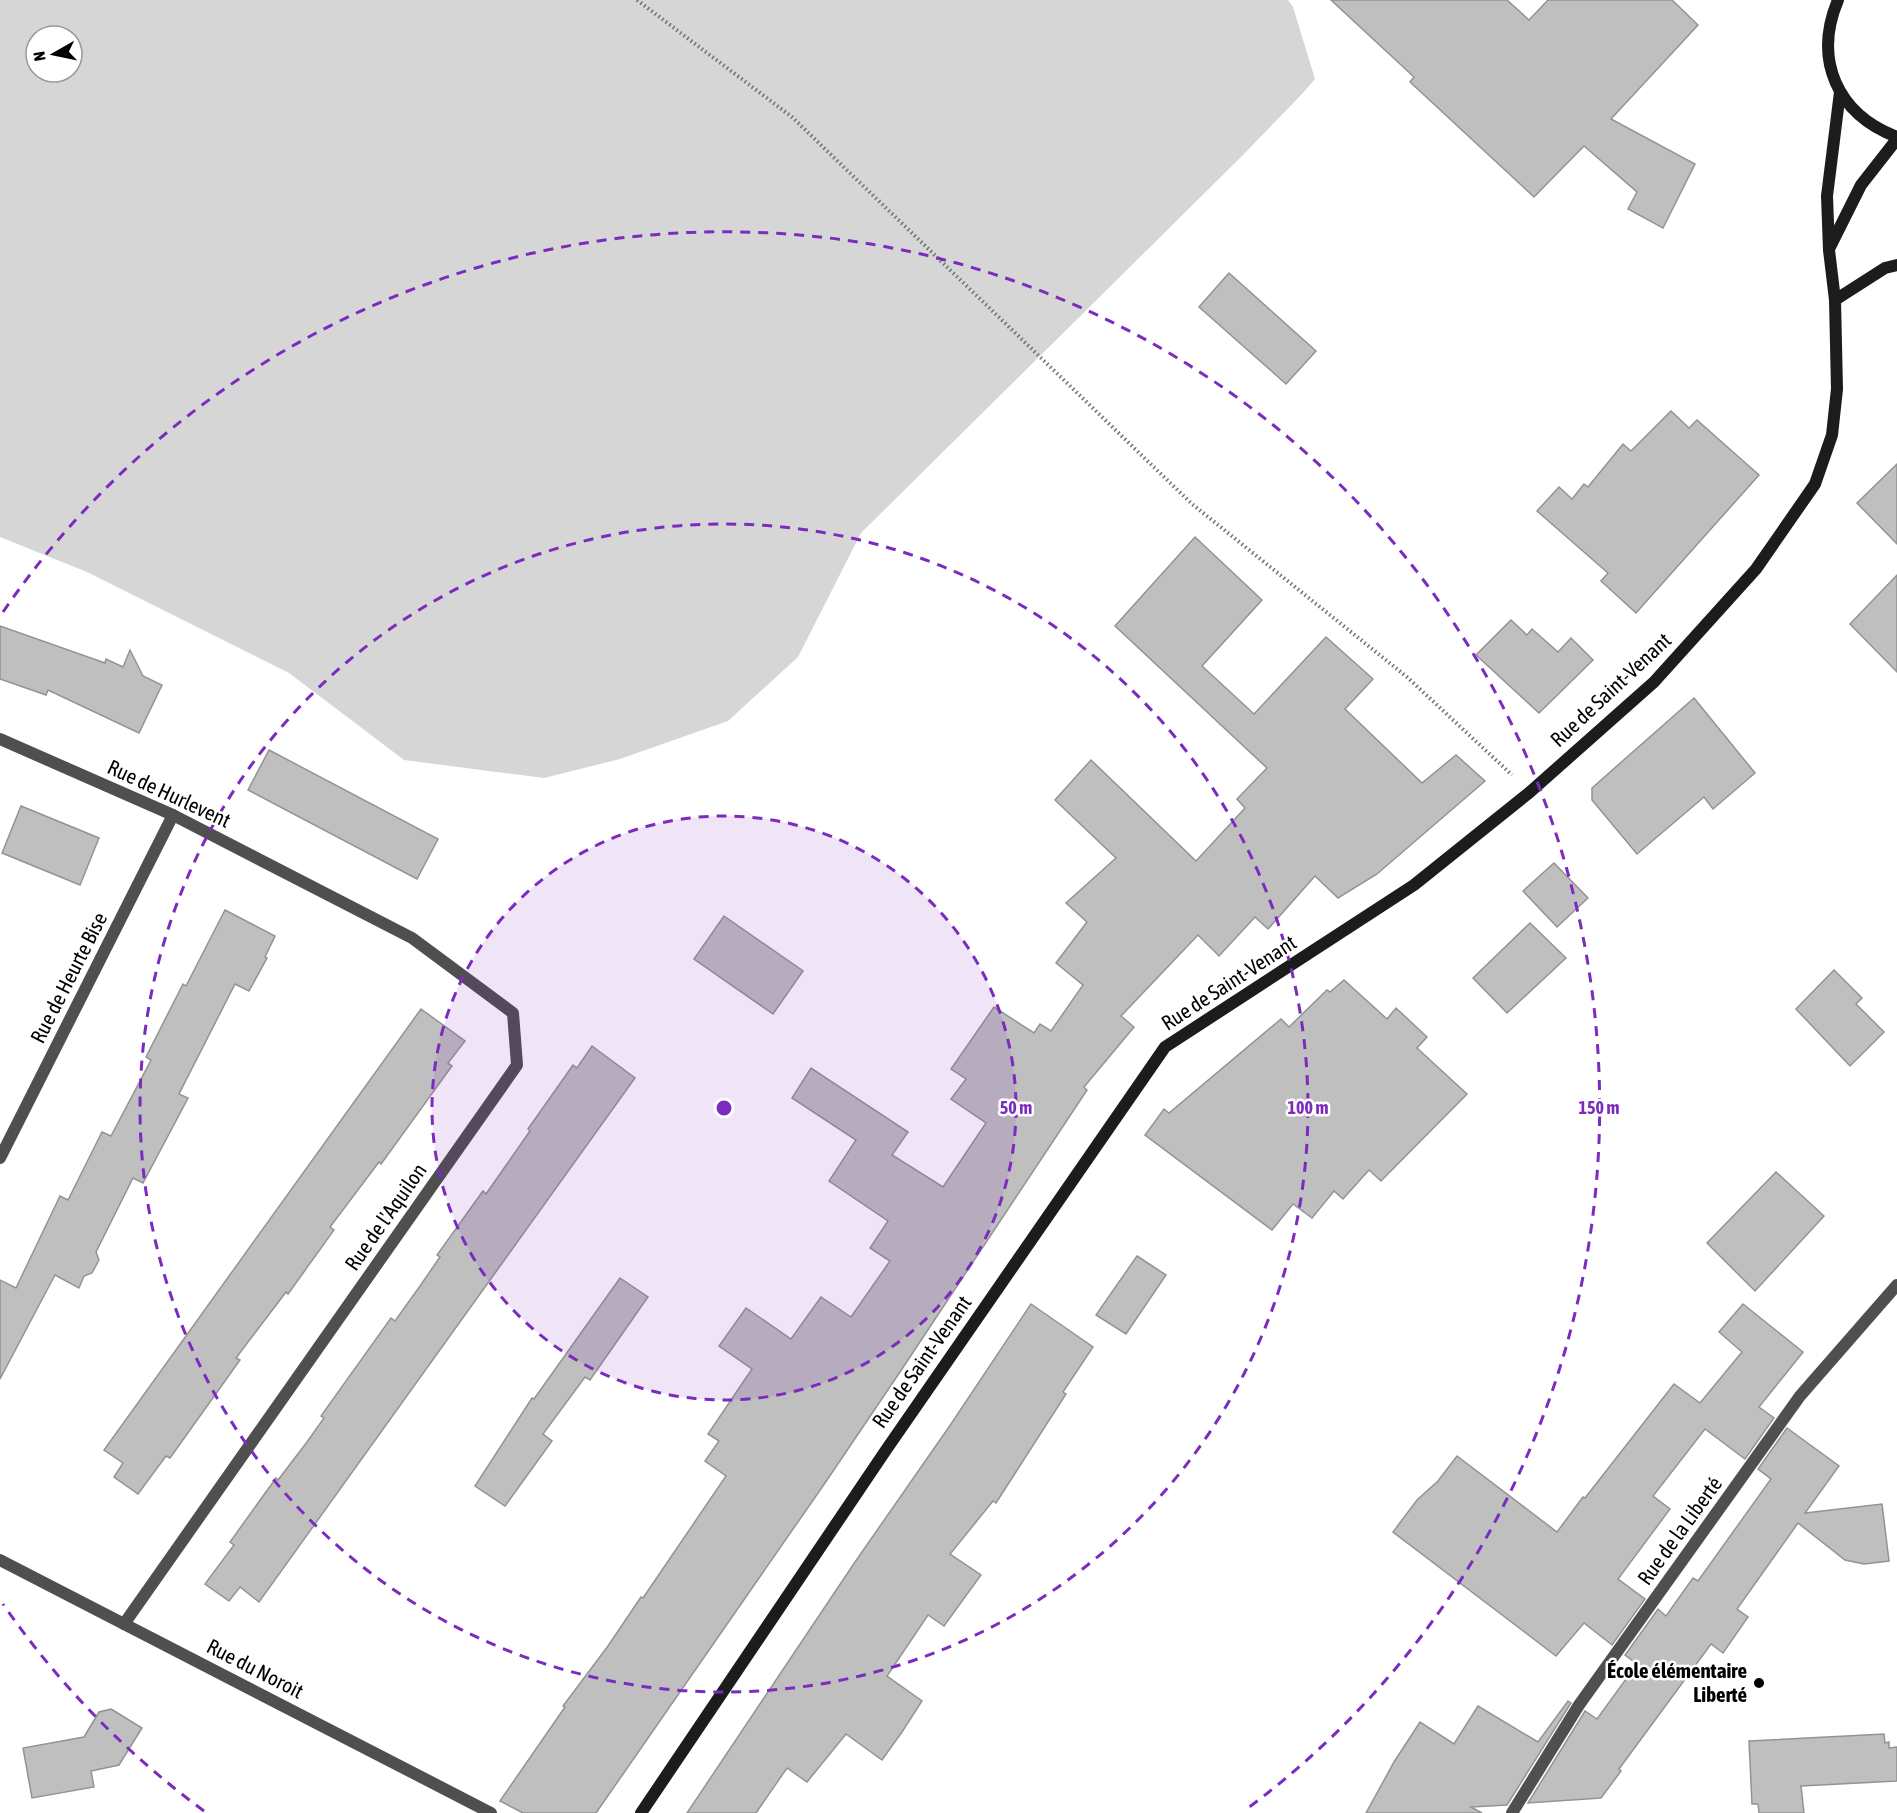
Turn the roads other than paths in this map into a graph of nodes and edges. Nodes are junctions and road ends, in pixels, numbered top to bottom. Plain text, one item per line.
1 (1826, 0) edge
2 (1838, 0) edge
3 (1833, 13) junction
4 (1840, 92) junction
5 (1897, 138) edge
6 (1828, 250) junction
7 (1897, 265) edge
8 (1835, 300) junction
9 (0, 739) edge
10 (173, 815) junction
11 (318, 889) joint
12 (4, 1141) edge
13 (0, 1158) edge
14 (1897, 1285) edge
15 (0, 1560) edge
16 (124, 1624) junction
17 (473, 1809) edge
18 (491, 1813) edge
19 (641, 1813) edge
20 (1512, 1813) edge

1 - 3 main road
2 - 3 main road
3 - 4 main road
4 - 5 main road
4 - 6 main road, Rue de Saint-Venant
5 - 6 main road
6 - 8 main road, Rue de Saint-Venant
7 - 8 main road
8 - 19 main road, Rue de Saint-Venant
9 - 10 street, Rue de Hurlevent
10 - 11 street, Rue de Hurlevent
10 - 12 street, Rue de Heurte Bise
11 - 16 street, Rue de l'Aquilon
12 - 13 street, Rue de Heurte Bise
14 - 20 street, Rue de la Liberté
15 - 16 street, Rue du Noroit
16 - 17 street, Rue du Noroit
17 - 18 street, Rue du Noroit

